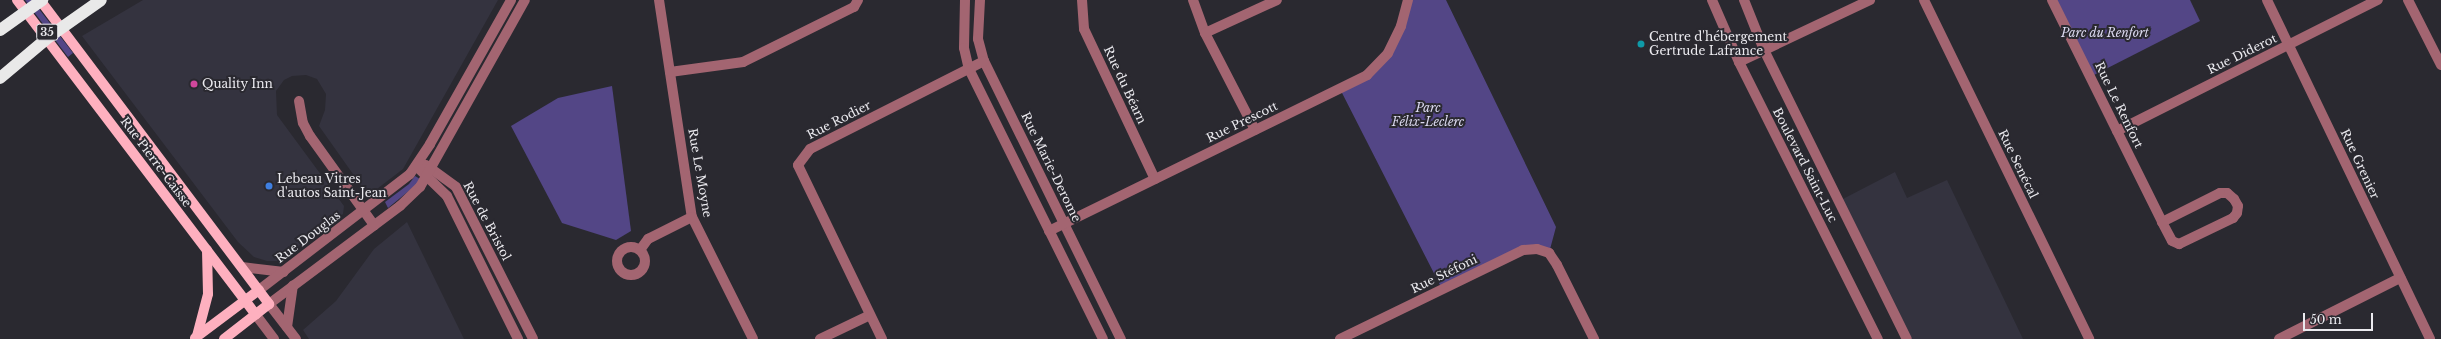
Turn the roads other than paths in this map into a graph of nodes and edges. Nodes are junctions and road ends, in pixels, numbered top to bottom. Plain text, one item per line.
1 (17, 0) edge
2 (97, 0) edge
3 (101, 0) edge
4 (511, 0) edge
5 (525, 0) edge
6 (659, 0) edge
7 (858, 0) edge
8 (965, 0) edge
9 (980, 0) edge
10 (1082, 0) edge
11 (1193, 0) edge
12 (1277, 0) edge
13 (1408, 0) edge
14 (1712, 0) edge
15 (1744, 0) edge
16 (1870, 0) edge
17 (1924, 0) edge
18 (2052, 0) edge
19 (2267, 0) edge
20 (2378, 0) edge
21 (2408, 0) edge
22 (39, 1) edge
23 (0, 30) edge
24 (1205, 33) junction
25 (2290, 46) junction
26 (1764, 50) junction
27 (984, 61) junction
28 (1739, 62) junction
29 (2441, 65) edge
30 (0, 68) edge
31 (969, 69) junction
32 (670, 72) junction
33 (0, 78) edge
34 (299, 101) dead end
35 (1255, 130) junction
36 (2117, 131) junction
37 (418, 163) junction
38 (429, 173) junction
39 (1155, 179) junction
40 (363, 211) junction
41 (692, 218) junction
42 (2162, 222) junction
43 (1064, 224) junction
44 (374, 225) junction
45 (1049, 231) junction
46 (207, 250) junction
47 (640, 250) dead end
48 (242, 267) junction
49 (284, 272) junction
50 (2400, 278) junction
51 (293, 285) junction
52 (259, 290) junction
53 (245, 301) junction
54 (269, 304) junction
55 (517, 306) junction
56 (504, 312) junction
57 (256, 315) junction
58 (870, 315) junction
59 (287, 327) junction
60 (1120, 336) edge
61 (1353, 336) edge
62 (196, 338) edge
63 (224, 339) edge
64 (274, 339) edge
65 (296, 339) edge
66 (518, 339) edge
67 (533, 339) edge
68 (753, 339) edge
69 (820, 339) edge
70 (882, 339) edge
71 (1103, 339) edge
72 (1340, 339) edge
73 (1594, 339) edge
74 (1878, 339) edge
75 (1907, 339) edge
76 (2089, 339) edge
77 (2279, 339) edge
78 (2430, 339) edge

1 - 46 main road, Rue Pierre-Caisse
2 - 30 highway, 35
3 - 33 highway
4 - 37 street, Rue Douglas
5 - 38 street
6 - 32 street, Rue Le Moyne
7 - 32 street
8 - 31 street
9 - 27 street, Rue Marie-Derome
10 - 39 street, Rue du Béarn
11 - 24 street
12 - 24 street
13 - 35 street, Rue Prescott
14 - 28 street, Boulevard Saint-Luc
15 - 26 street, Boulevard Saint-Luc
16 - 26 street
17 - 76 street, Rue Senécal
18 - 36 street, Rue Le Renfort
19 - 25 street, Rue Grenier
20 - 25 street, Rue Diderot
21 - 29 street
22 - 23 highway, 35
22 - 48 main road, Rue Pierre-Caisse
24 - 35 street
25 - 36 street, Rue Diderot
25 - 50 street, Rue Grenier
26 - 28 street
26 - 75 street, Boulevard Saint-Luc
27 - 31 street, Rue Rodier
27 - 43 street, Rue Marie-Derome
28 - 74 street, Boulevard Saint-Luc
31 - 45 street
31 - 58 street, Rue Rodier
32 - 41 street, Rue Le Moyne
34 - 40 street
35 - 39 street, Rue Prescott
36 - 42 street, Rue Le Renfort
37 - 38 street, Rue de Bristol
37 - 40 street, Rue Douglas
38 - 44 street
38 - 55 street, Rue de Bristol
38 - 56 street, Rue de Bristol
39 - 43 street, Rue Prescott
40 - 44 street
40 - 49 street, Rue Douglas
41 - 47 street
41 - 68 street, Rue Le Moyne
42 - 42 street, Rue Le Renfort
43 - 45 street, Rue Prescott
43 - 60 street, Rue Marie-Derome
44 - 51 street
45 - 71 street
46 - 53 main road, Rue Pierre-Caisse
46 - 62 main road
48 - 49 street
48 - 52 main road, Rue Pierre-Caisse
49 - 52 street, Rue Douglas
50 - 77 street
50 - 78 street, Rue Grenier
51 - 54 street
51 - 59 street
52 - 53 main road, Rue Douglas
52 - 54 main road, Rue Pierre-Caisse
53 - 57 main road, Rue Pierre-Caisse
53 - 62 main road, Rue Douglas
54 - 57 main road
54 - 59 street, Rue Pierre-Caisse
55 - 56 street
55 - 67 street, Rue de Bristol
56 - 66 street, Rue de Bristol
57 - 63 main road
57 - 64 street, Rue Pierre-Caisse
58 - 69 street
58 - 70 street, Rue Rodier
59 - 65 street, Rue Pierre-Caisse
60 - 71 street
61 - 72 street, Rue Stéfoni
61 - 73 street, Rue Stéfoni

